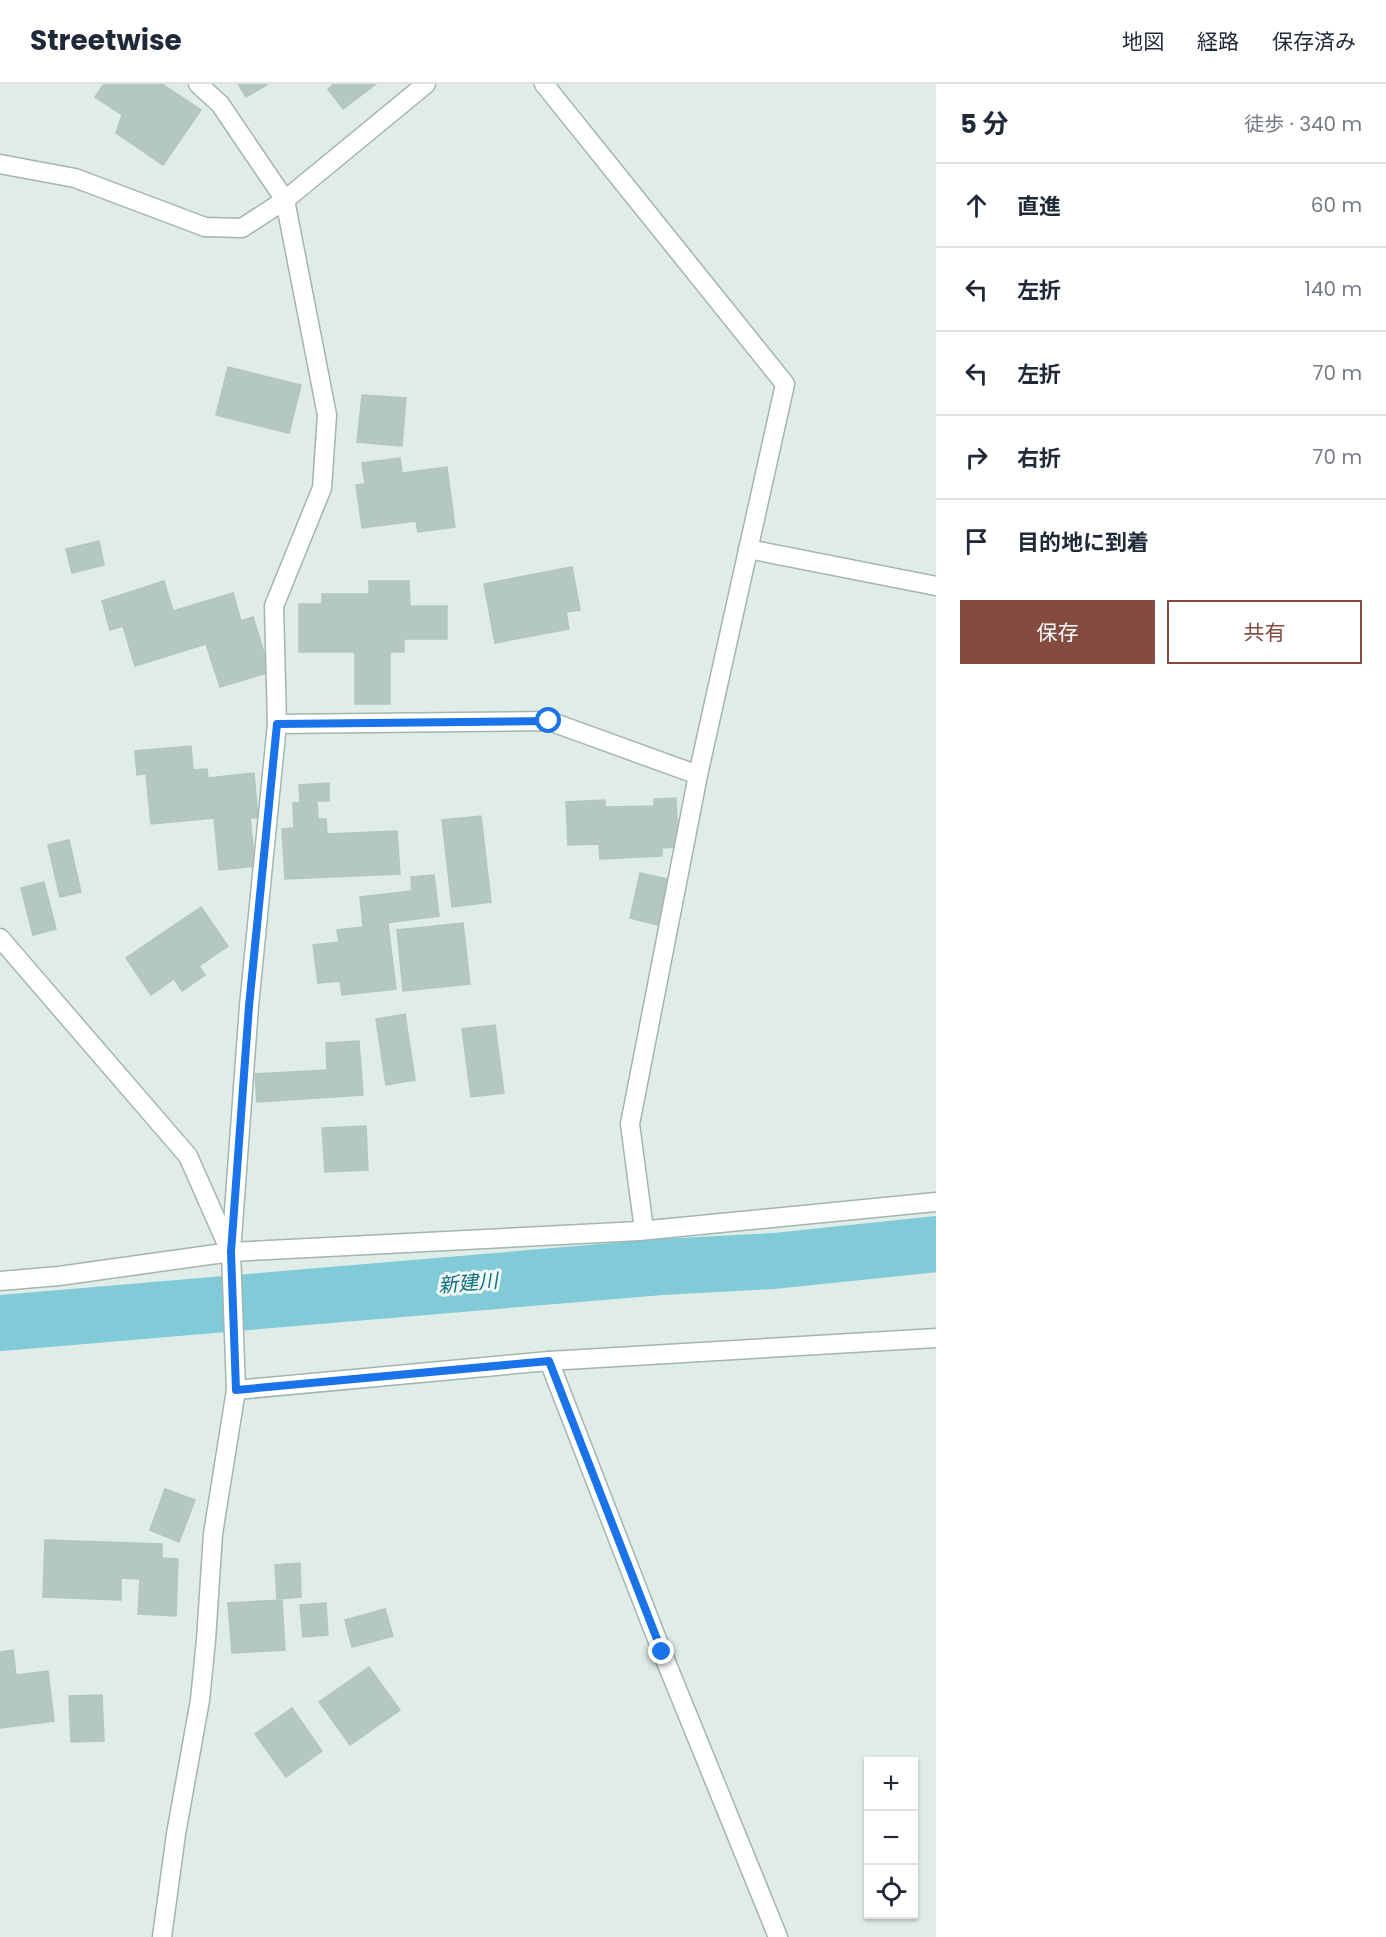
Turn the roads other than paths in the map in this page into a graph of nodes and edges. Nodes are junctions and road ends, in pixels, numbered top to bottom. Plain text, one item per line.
1 (198, 84) edge
2 (426, 84) edge
3 (544, 84) edge
4 (0, 164) edge
5 (285, 200) junction
6 (748, 549) junction
7 (936, 586) edge
8 (277, 724) junction
9 (698, 775) junction
10 (0, 938) edge
11 (936, 1202) edge
12 (644, 1230) junction
13 (231, 1261) junction
14 (0, 1281) edge
15 (936, 1338) edge
16 (549, 1361) junction
17 (236, 1383) junction
18 (162, 1937) edge
19 (778, 1937) edge

1 - 5 street
2 - 5 street
3 - 6 street
4 - 5 street
5 - 8 street
6 - 7 street
6 - 9 street
8 - 9 street
8 - 13 street
9 - 12 street
10 - 13 street
11 - 12 street
12 - 13 street
13 - 14 street
13 - 17 street
15 - 16 street
16 - 17 street
16 - 19 street
17 - 18 street

